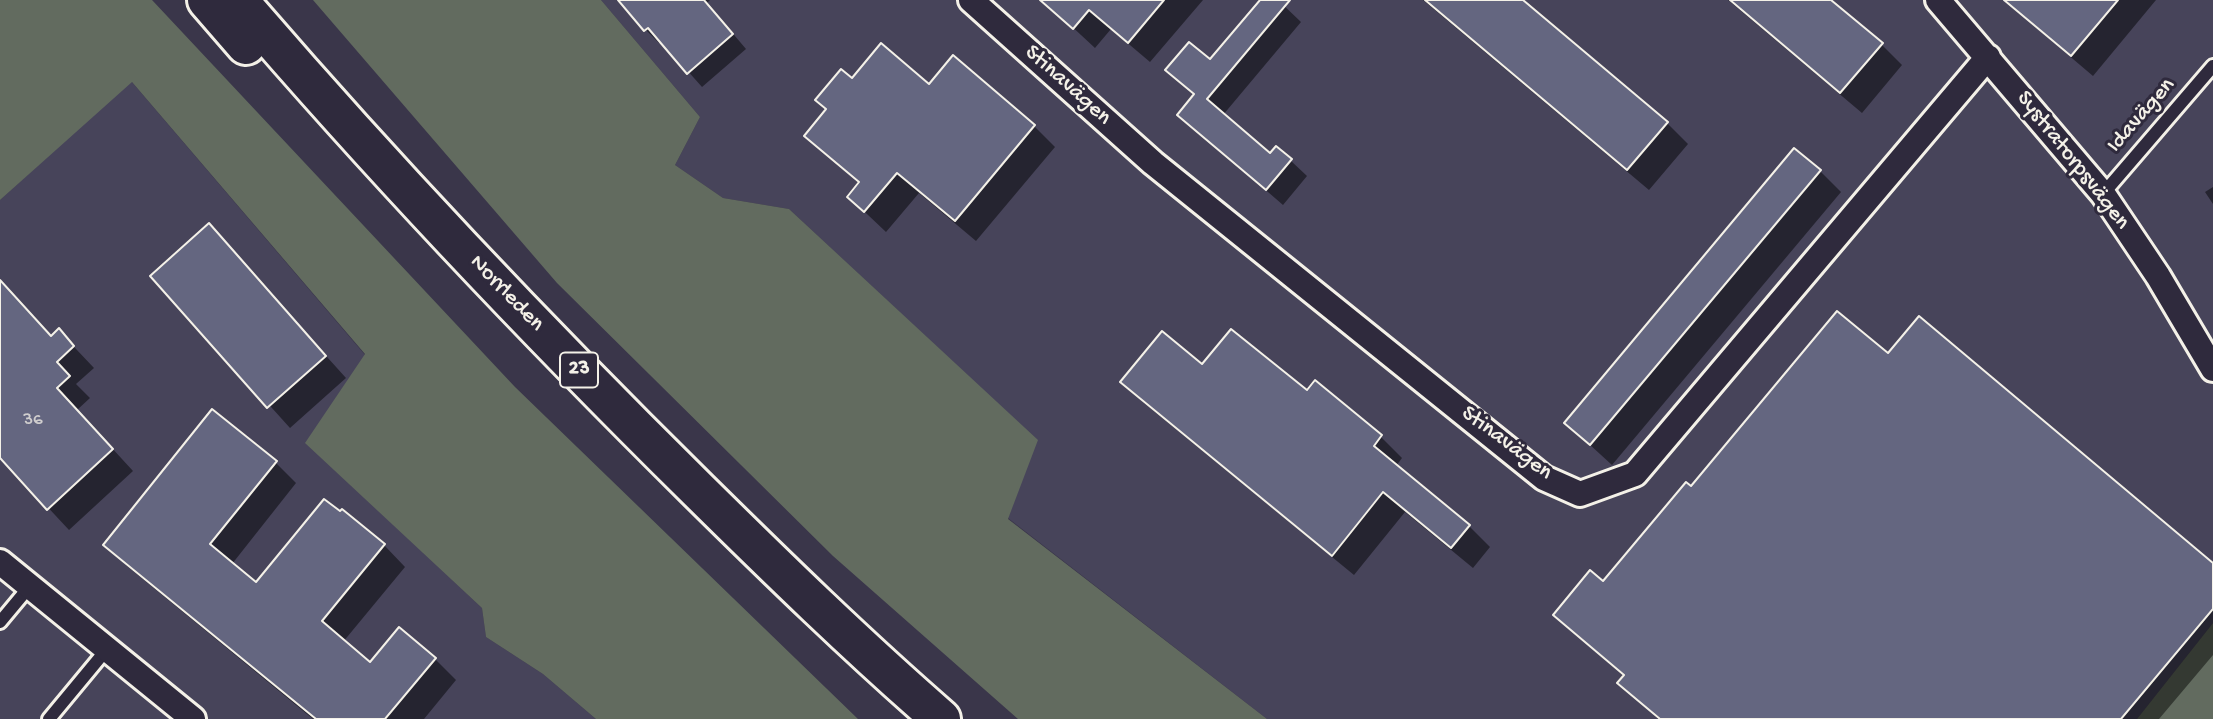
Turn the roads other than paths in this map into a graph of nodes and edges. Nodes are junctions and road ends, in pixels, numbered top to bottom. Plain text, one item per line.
1 (207, 0) edge
2 (239, 0) edge
3 (971, 0) edge
4 (1938, 0) edge
5 (1988, 57) junction
6 (2213, 66) edge
7 (2103, 194) junction
8 (2213, 369) edge
9 (0, 562) edge
10 (30, 586) junction
11 (0, 622) edge
12 (107, 649) junction
13 (49, 719) edge
14 (193, 719) edge
15 (906, 719) edge
16 (940, 719) edge

1 - 15 highway, Norrleden / 23
2 - 16 highway, Norrleden / 23
3 - 5 street, Stinavägen
4 - 5 street, Systratorpsvägen
5 - 7 street, Systratorpsvägen
6 - 7 lane, Idavägen
7 - 8 street, Systratorpsvägen
9 - 10 street
10 - 11 lane
10 - 12 street
12 - 13 lane
12 - 14 street

